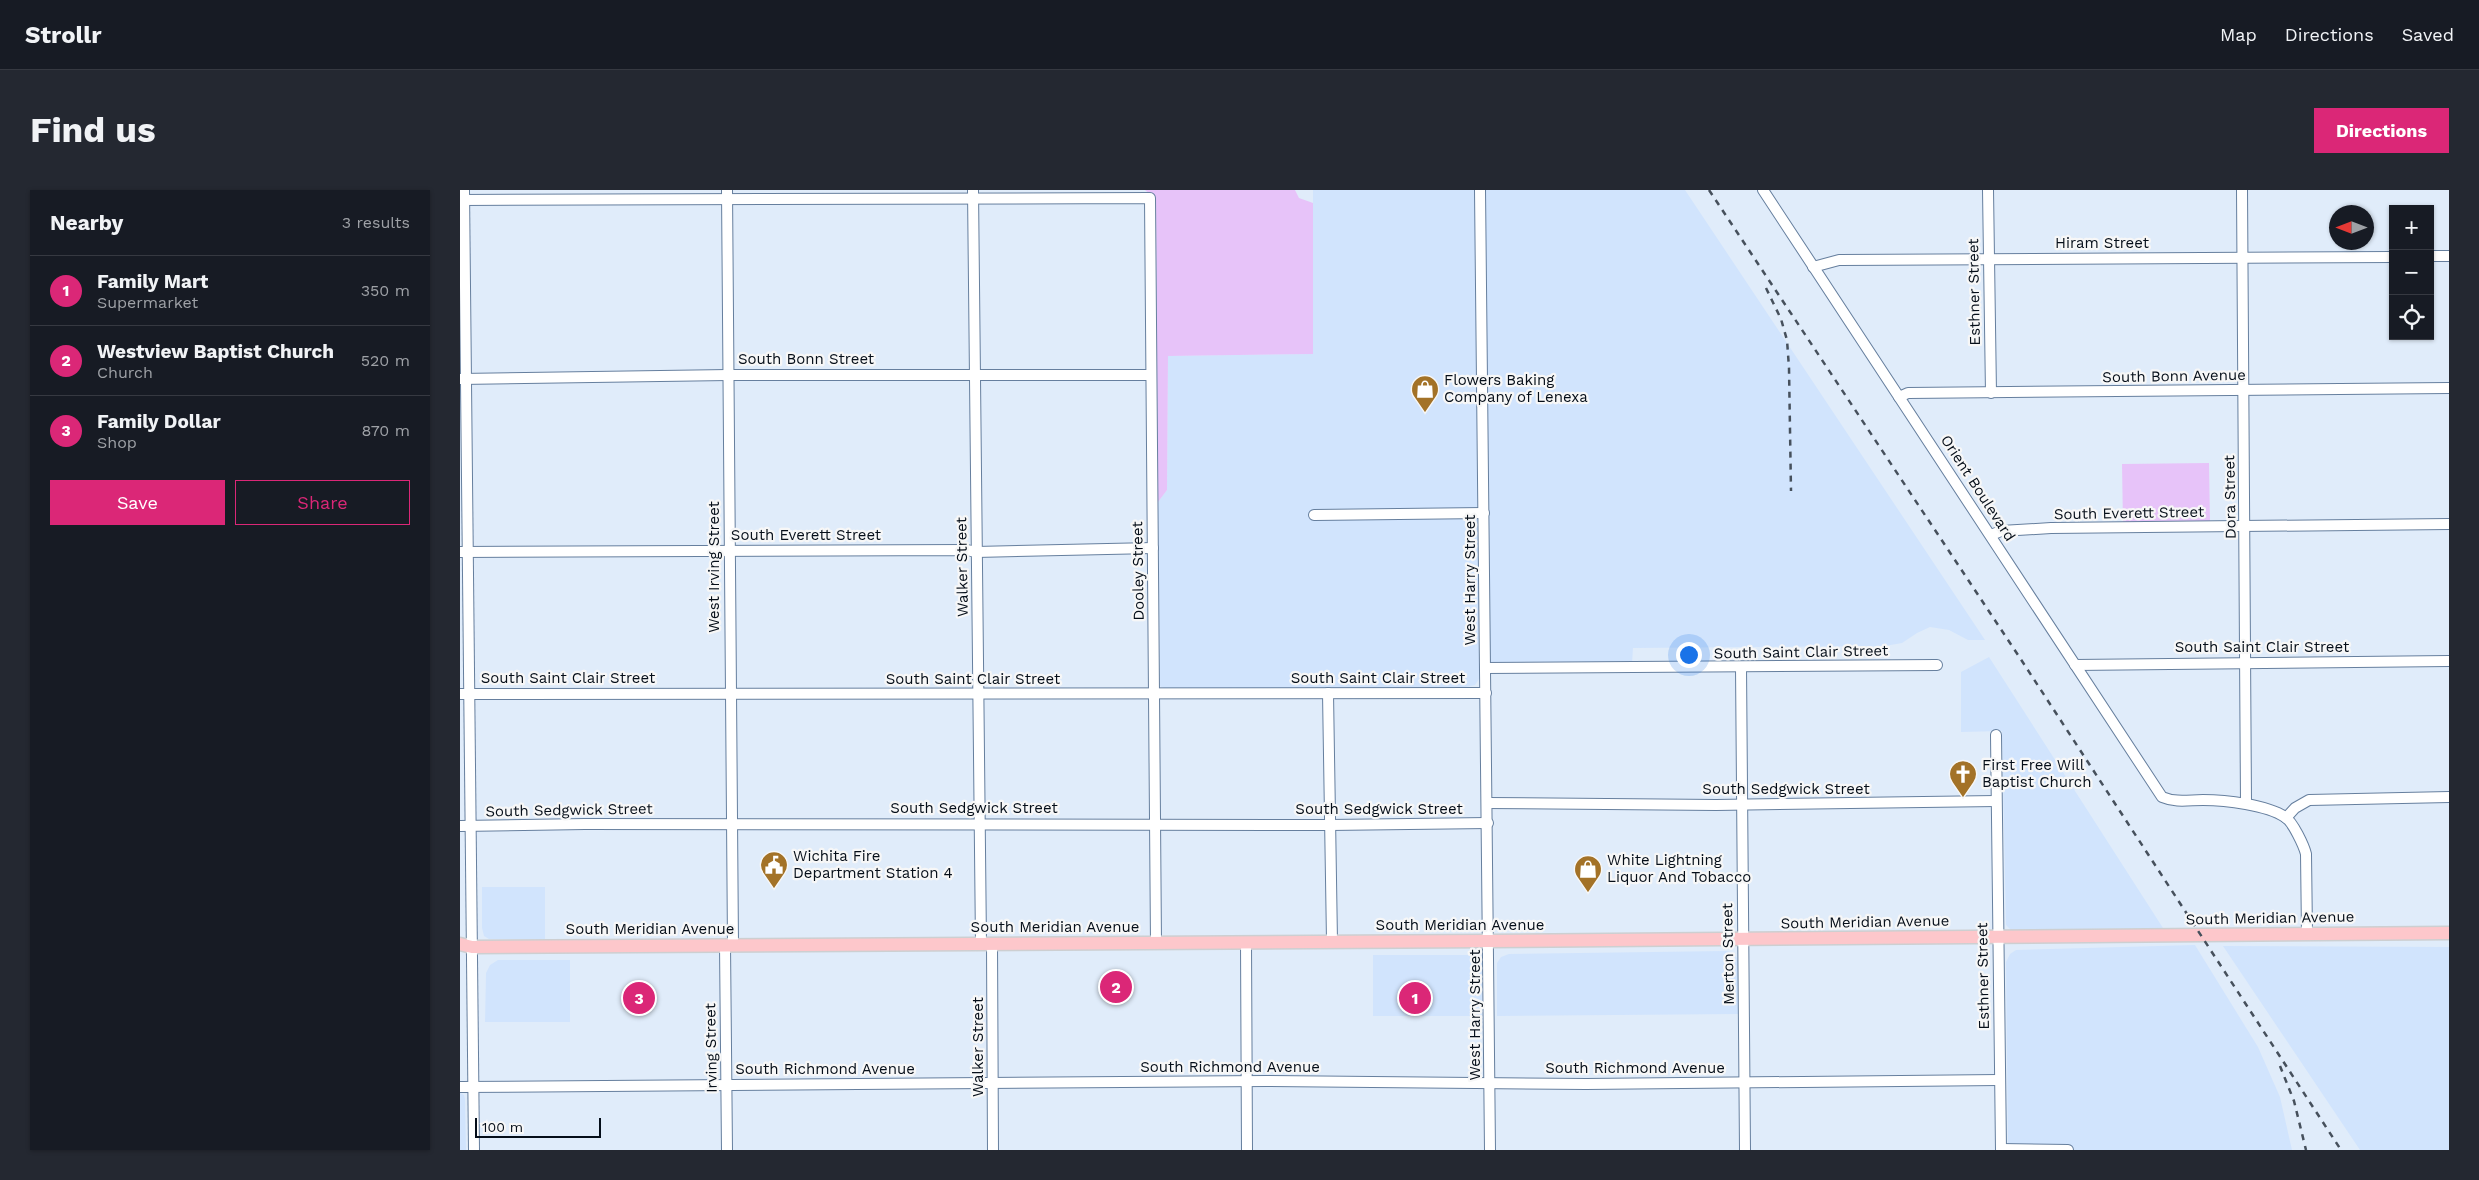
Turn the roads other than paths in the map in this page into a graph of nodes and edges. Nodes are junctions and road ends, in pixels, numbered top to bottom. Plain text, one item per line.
1 (1480, 190) edge
2 (1763, 190) edge
3 (1988, 190) edge
4 (2242, 190) edge
5 (727, 194) edge
6 (973, 194) edge
7 (463, 197) edge
8 (2389, 256) edge
9 (2434, 256) edge
10 (2449, 256) edge
11 (2243, 257) junction
12 (1989, 259) junction
13 (1813, 267) junction
14 (974, 374) junction
15 (728, 375) junction
16 (1151, 375) junction
17 (463, 379) edge
18 (2449, 388) edge
19 (2244, 390) junction
20 (1991, 393) junction
21 (1899, 397) junction
22 (1484, 513) junction
23 (1314, 514) dead end
24 (2449, 524) edge
25 (2246, 526) junction
26 (1991, 535) junction
27 (1152, 548) junction
28 (729, 550) junction
29 (464, 552) edge
30 (976, 552) junction
31 (2449, 661) edge
32 (2246, 663) junction
33 (1937, 665) dead end
34 (2075, 665) junction
35 (1741, 667) junction
36 (1485, 668) junction
37 (730, 693) junction
38 (1328, 693) junction
39 (1486, 693) junction
40 (465, 694) edge
41 (978, 694) junction
42 (1154, 694) junction
43 (1996, 735) dead end
44 (2449, 797) edge
45 (1996, 802) junction
46 (2246, 803) junction
47 (1487, 804) junction
48 (1742, 805) junction
49 (2286, 818) junction
50 (980, 823) junction
51 (1156, 823) junction
52 (1488, 823) junction
53 (731, 824) junction
54 (1330, 825) junction
55 (460, 826) edge
56 (471, 826) junction
57 (2449, 933) edge
58 (2307, 934) junction
59 (1997, 937) junction
60 (1743, 940) junction
61 (1332, 941) junction
62 (1246, 942) junction
63 (1490, 942) junction
64 (1156, 943) junction
65 (986, 944) junction
66 (729, 945) junction
67 (464, 947) edge
68 (1999, 1080) junction
69 (1247, 1081) junction
70 (1490, 1082) junction
71 (1745, 1082) junction
72 (993, 1083) junction
73 (726, 1084) junction
74 (473, 1086) junction
75 (460, 1087) edge
76 (474, 1150) edge
77 (727, 1150) edge
78 (993, 1150) edge
79 (1247, 1150) edge
80 (1490, 1150) edge
81 (1745, 1150) edge
82 (2001, 1150) edge
83 (2068, 1150) edge

1 - 22 street, West Harry Street
2 - 13 street, Orient Boulevard
3 - 12 street, Esthner Street
4 - 11 street, Dora Street
5 - 6 street
5 - 7 street
5 - 15 street, West Irving Street
6 - 14 street, Walker Street
6 - 16 street, Dooley Street
7 - 17 street
8 - 11 street, Hiram Street
9 - 10 street
11 - 12 street, Hiram Street
11 - 19 street, Dora Street
12 - 13 street, Hiram Street
12 - 20 street, Esthner Street
13 - 21 street, Orient Boulevard
14 - 15 street, South Bonn Street
14 - 16 street, South Bonn Street
14 - 30 street, Walker Street
15 - 17 street, South Bonn Street
15 - 28 street, West Irving Street
16 - 27 street, Dooley Street
17 - 29 street
18 - 19 street, South Bonn Avenue
19 - 20 street, South Bonn Avenue
19 - 25 street, Dora Street
20 - 21 street, South Bonn Avenue
21 - 26 street, Orient Boulevard
22 - 23 street
22 - 36 street, West Harry Street
24 - 25 street, South Everett Street
25 - 26 street, South Everett Street
25 - 32 street, Dora Street
26 - 34 street, Orient Boulevard
27 - 30 street, South Everett Street
27 - 42 street, Dooley Street
28 - 29 street, South Everett Street
28 - 30 street, South Everett Street
28 - 37 street, West Irving Street
29 - 40 street
30 - 41 street, Walker Street
31 - 32 street, South Saint Clair Street
32 - 34 street, South Saint Clair Street
32 - 46 street, Dora Street
33 - 35 street, South Saint Clair Street
34 - 46 street, Orient Boulevard
35 - 36 street, South Saint Clair Street
35 - 48 street, Merton Street
36 - 39 street, West Harry Street
37 - 40 street, South Saint Clair Street
37 - 41 street, South Saint Clair Street
37 - 53 street, West Irving Street
38 - 39 street, South Saint Clair Street
38 - 42 street, South Saint Clair Street
38 - 54 street
39 - 47 street, West Harry Street
40 - 56 street
41 - 42 street, South Saint Clair Street
41 - 50 street, Walker Street
42 - 51 street, Dooley Street
43 - 45 street, Esthner Street
44 - 49 street
45 - 48 street, South Sedgwick Street
45 - 59 street, Esthner Street
46 - 49 street
47 - 48 street, South Sedgwick Street
47 - 52 street, West Harry Street
48 - 60 street, Merton Street
49 - 58 street
50 - 51 street, South Sedgwick Street
50 - 53 street, South Sedgwick Street
50 - 65 street, Walker Street
51 - 54 street, South Sedgwick Street
51 - 64 street, Dooley Street
52 - 54 street, South Sedgwick Street
52 - 63 street, West Harry Street
53 - 56 street, South Sedgwick Street
53 - 66 street, West Irving Street
54 - 61 street
55 - 56 street, South Sedgwick Street
56 - 67 street
57 - 58 main road, South Meridian Avenue
58 - 59 main road, South Meridian Avenue
59 - 60 main road, South Meridian Avenue
59 - 68 street, Esthner Street
60 - 63 main road, South Meridian Avenue
60 - 71 street, Merton Street
61 - 62 main road, South Meridian Avenue
61 - 63 main road, South Meridian Avenue
62 - 64 main road, South Meridian Avenue
62 - 69 street
63 - 70 street, West Harry Street
64 - 65 main road, South Meridian Avenue
65 - 66 main road, South Meridian Avenue
65 - 72 street, Walker Street
66 - 67 main road, South Meridian Avenue
66 - 73 street, Irving Street
67 - 74 street
68 - 71 street, South Richmond Avenue
68 - 82 street, Esthner Street
69 - 70 street, South Richmond Avenue
69 - 72 street, South Richmond Avenue
69 - 79 street
70 - 71 street, South Richmond Avenue
70 - 80 street, West Harry Street
71 - 81 street, Merton Street
72 - 73 street, South Richmond Avenue
72 - 78 street, Walker Street
73 - 74 street, South Richmond Avenue
73 - 77 street, Irving Street
74 - 75 street, South Richmond Avenue
74 - 76 street
82 - 83 street

